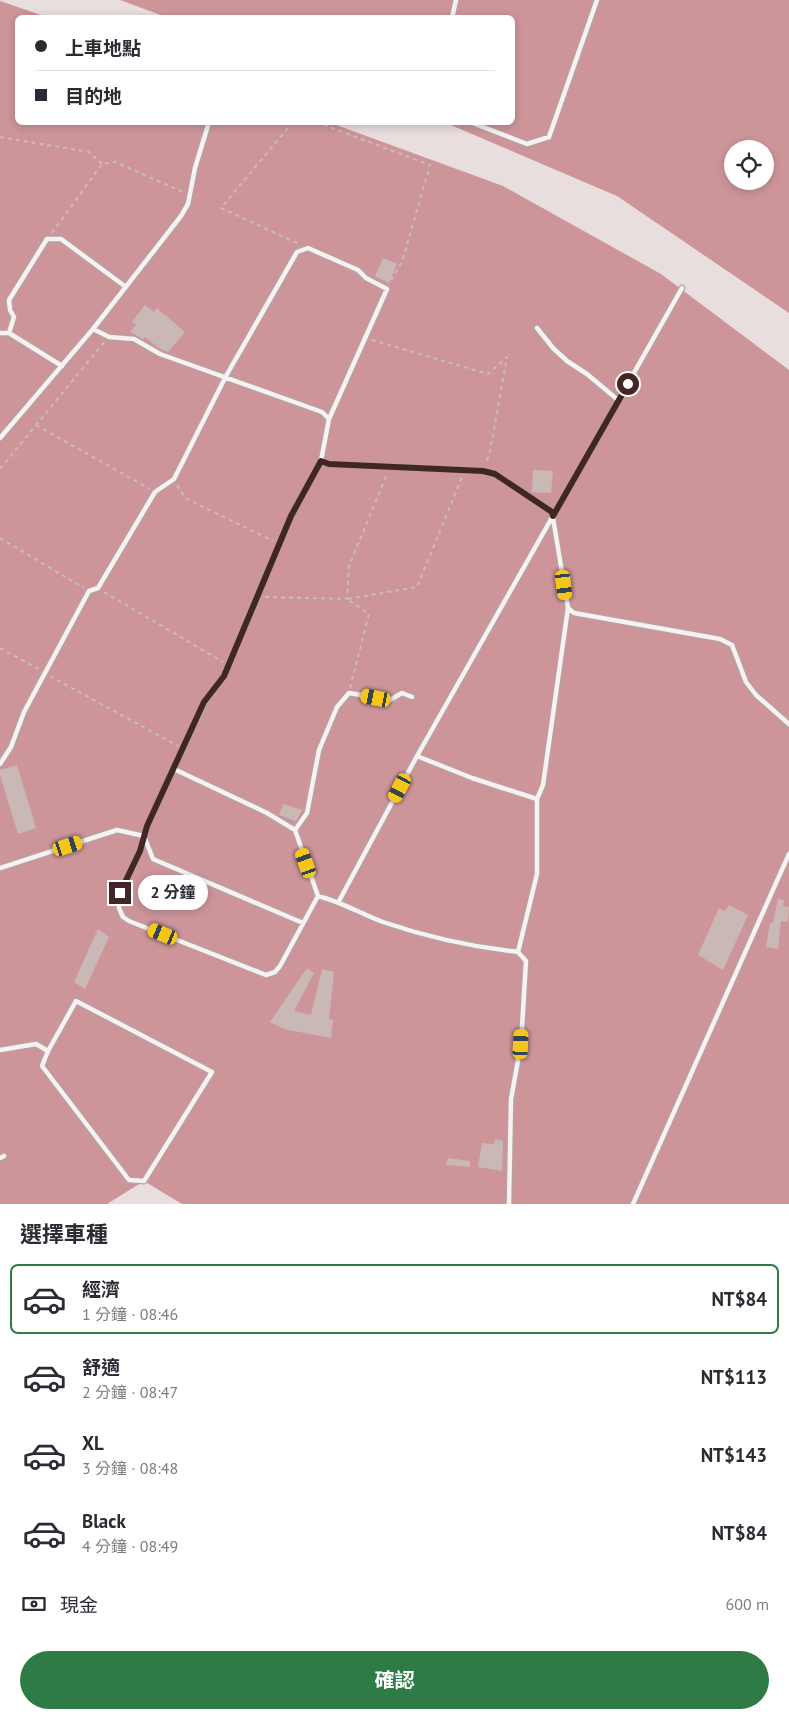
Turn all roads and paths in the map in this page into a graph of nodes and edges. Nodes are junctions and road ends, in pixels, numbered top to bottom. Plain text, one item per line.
1 (456, 0) edge
2 (597, 0) edge
3 (453, 15) edge
4 (209, 125) edge
5 (290, 125) edge
6 (324, 125) edge
7 (478, 125) edge
8 (0, 137) edge
9 (102, 164) junction
10 (190, 195) junction
11 (47, 239) junction
12 (308, 248) junction
13 (126, 287) junction
14 (682, 288) dead end
15 (387, 289) junction
16 (537, 328) dead end
17 (93, 329) junction
18 (0, 333) edge
19 (9, 333) junction
20 (109, 337) junction
21 (365, 338) junction
22 (62, 366) junction
23 (226, 376) junction
24 (618, 400) junction
25 (329, 419) junction
26 (36, 425) junction
27 (0, 438) edge
28 (321, 461) junction
29 (390, 467) junction
30 (0, 469) edge
31 (465, 470) junction
32 (483, 471) junction
33 (174, 479) junction
34 (155, 492) junction
35 (553, 516) junction
36 (0, 538) edge
37 (279, 544) junction
38 (98, 588) junction
39 (89, 591) junction
40 (257, 596) junction
41 (347, 599) junction
42 (568, 608) junction
43 (0, 648) edge
44 (228, 665) junction
45 (45, 673) junction
46 (349, 693) junction
47 (412, 697) dead end
48 (789, 724) edge
49 (183, 749) junction
50 (417, 756) junction
51 (0, 764) edge
52 (174, 769) junction
53 (537, 799) junction
54 (295, 830) junction
55 (144, 836) junction
56 (789, 854) edge
57 (0, 868) edge
58 (318, 896) junction
59 (339, 901) junction
60 (304, 923) junction
61 (518, 952) junction
62 (0, 1050) edge
63 (48, 1051) junction
64 (509, 1204) edge
65 (633, 1204) edge

1 - 3 lane
2 - 7 lane
4 - 10 lane
5 - 12 path
6 - 15 path
8 - 9 path
9 - 10 path
9 - 11 path
10 - 13 lane
11 - 13 lane
11 - 19 lane
12 - 15 lane
12 - 23 lane
13 - 17 lane
14 - 24 lane
15 - 21 lane
16 - 24 lane
17 - 20 lane
17 - 22 lane
18 - 19 lane
19 - 22 lane
20 - 23 lane
20 - 26 path
21 - 25 lane
21 - 32 path
22 - 27 lane
23 - 25 lane
23 - 33 lane
24 - 35 lane
25 - 28 lane
26 - 30 path
26 - 34 path
28 - 29 lane
28 - 37 lane
29 - 31 lane
29 - 41 path
31 - 32 lane
31 - 41 path
32 - 35 lane
33 - 34 lane
33 - 37 path
34 - 38 lane
35 - 42 lane
35 - 50 lane
36 - 39 path
37 - 40 lane
38 - 39 lane
38 - 44 path
39 - 45 lane
40 - 41 path
40 - 44 lane
41 - 46 path
42 - 48 lane
42 - 53 lane
43 - 45 path
44 - 49 lane
45 - 49 path
45 - 51 lane
46 - 47 lane
46 - 54 lane
49 - 52 lane
50 - 53 lane
50 - 59 lane
52 - 54 lane
52 - 55 lane
53 - 61 lane
54 - 58 lane
55 - 57 lane
55 - 60 lane
55 - 60 lane
56 - 65 lane
58 - 59 lane
58 - 60 lane
59 - 61 lane
61 - 64 lane
62 - 63 lane
63 - 63 lane

